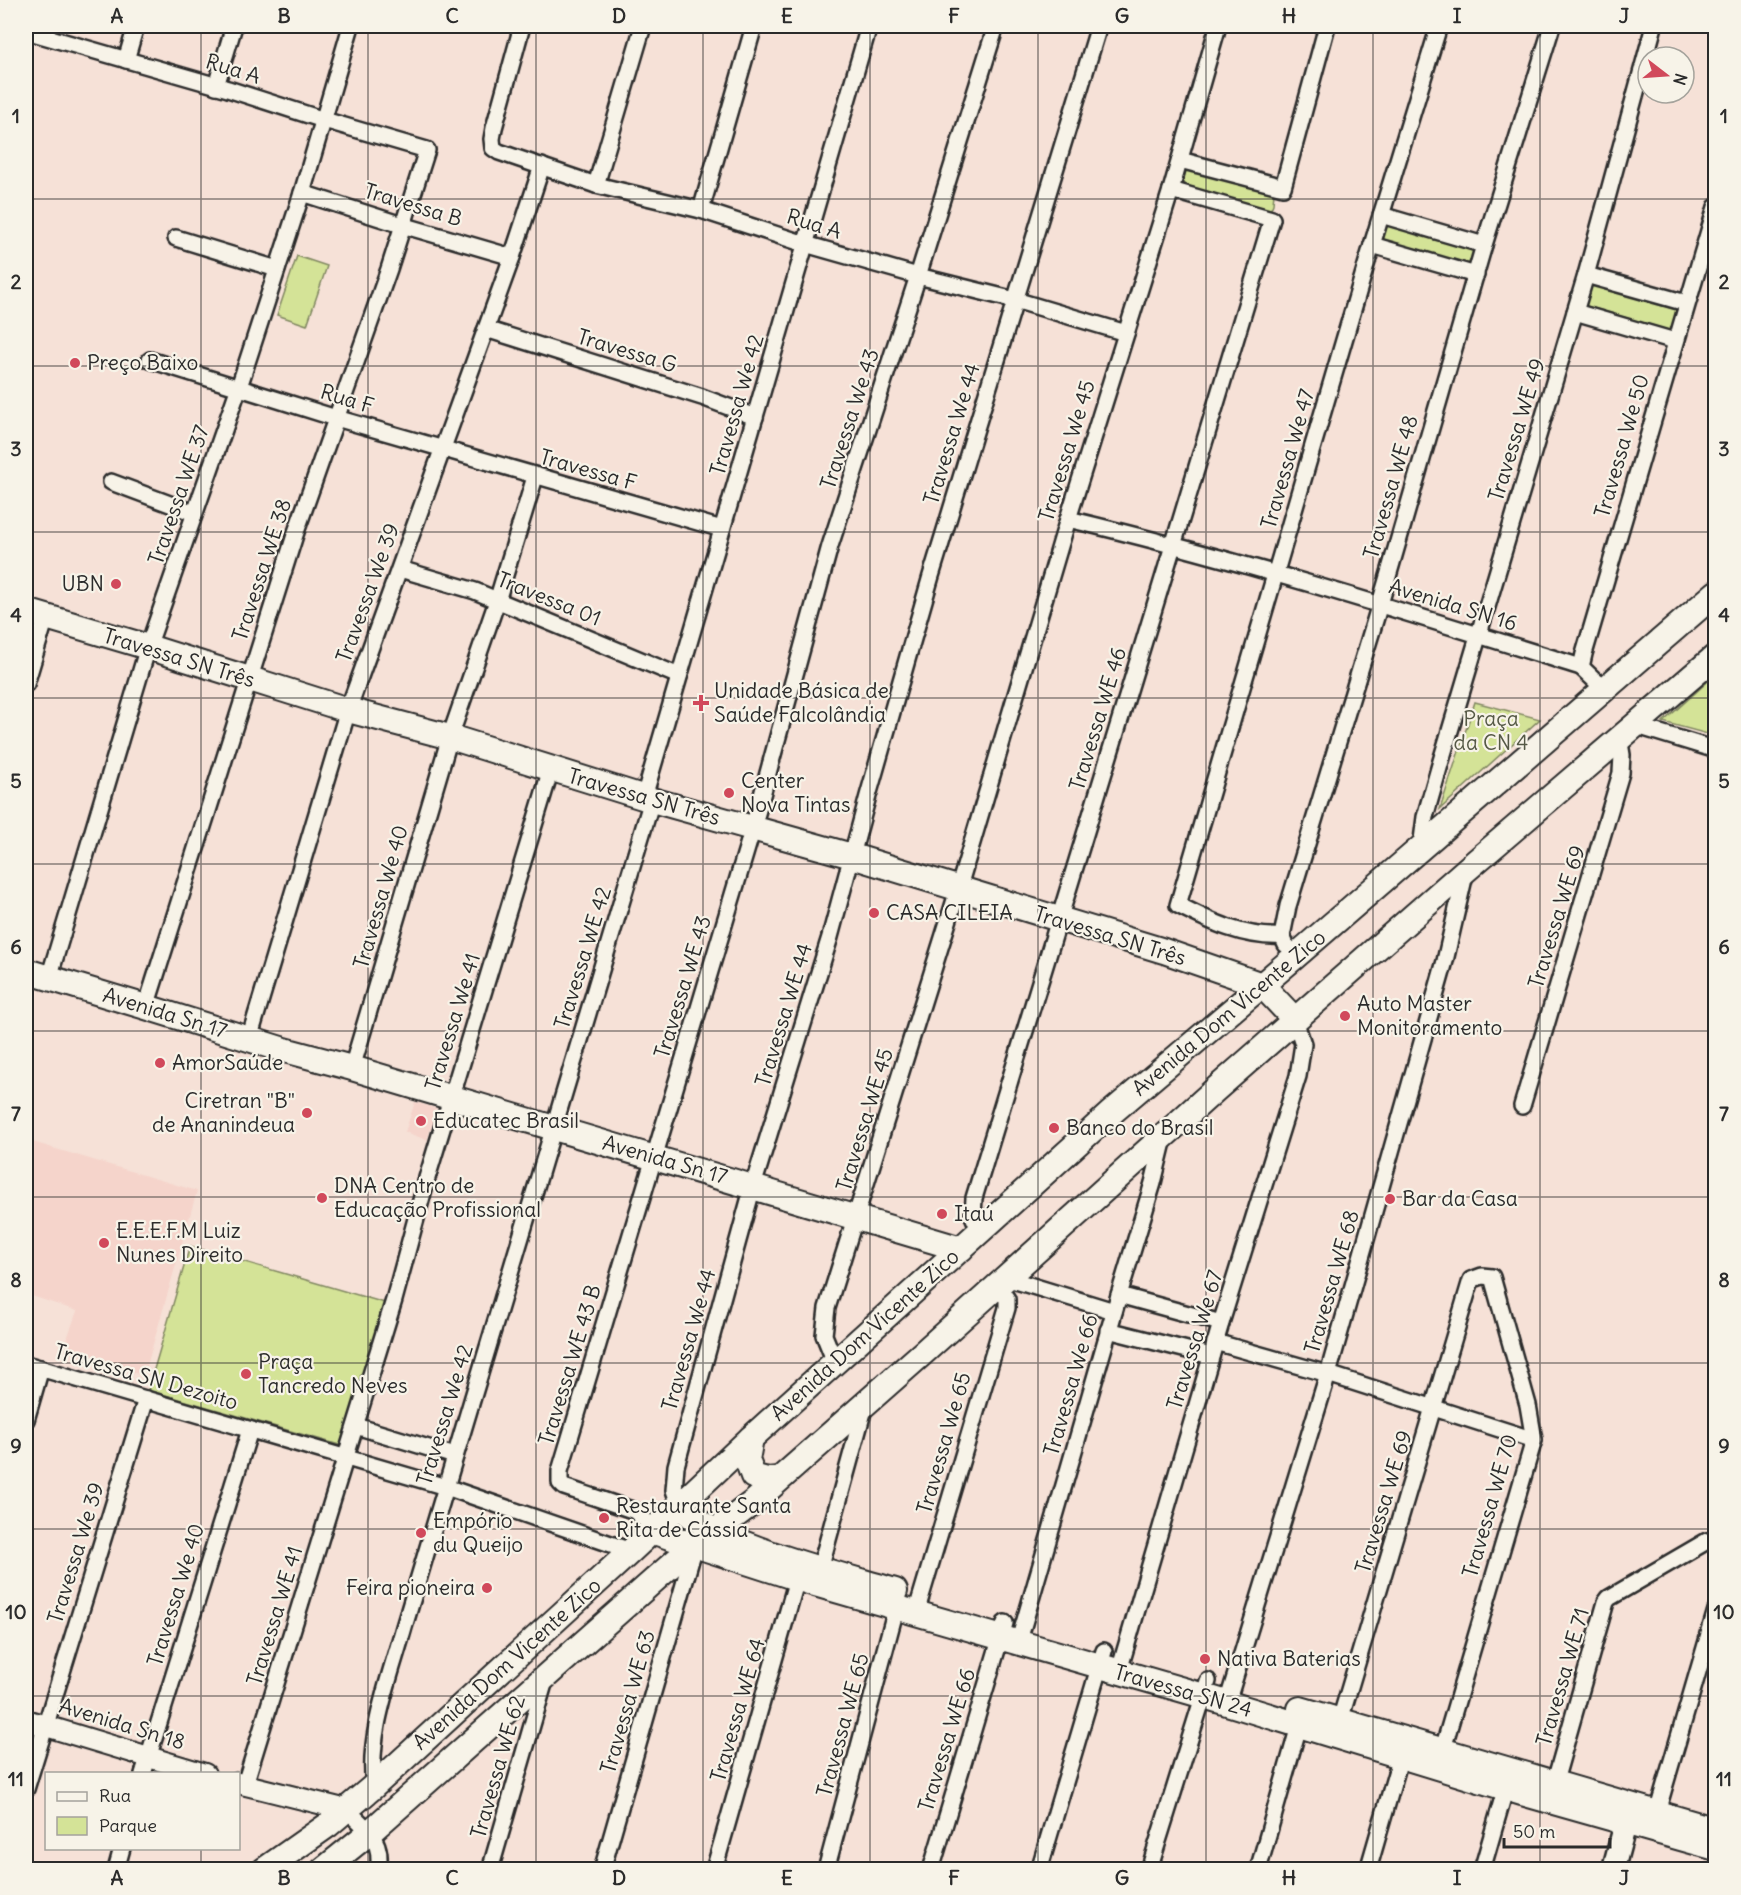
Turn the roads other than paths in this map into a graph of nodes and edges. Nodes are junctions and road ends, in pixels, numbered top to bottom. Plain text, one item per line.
1 (136, 26) edge
2 (234, 26) edge
3 (351, 26) edge
4 (522, 26) edge
5 (643, 26) edge
6 (754, 26) edge
7 (869, 26) edge
8 (996, 26) edge
9 (1099, 26) edge
10 (1218, 26) edge
11 (1327, 26) edge
12 (1439, 26) edge
13 (1552, 26) edge
14 (1654, 26) edge
15 (26, 31) edge
16 (126, 60) junction
17 (216, 86) junction
18 (324, 120) junction
19 (427, 150) joint
20 (1180, 160) junction
21 (542, 166) junction
22 (596, 185) junction
23 (1171, 190) junction
24 (302, 193) junction
25 (1716, 207) edge
26 (701, 210) junction
27 (1381, 215) junction
28 (402, 225) junction
29 (176, 238) dead end
30 (806, 244) junction
31 (1372, 244) junction
32 (1484, 245) junction
33 (512, 256) junction
34 (277, 269) junction
35 (1476, 275) junction
36 (1586, 275) junction
37 (918, 276) junction
38 (1015, 300) junction
39 (1686, 303) junction
40 (1575, 312) junction
41 (486, 329) junction
42 (1126, 333) junction
43 (1675, 341) junction
44 (150, 360) dead end
45 (239, 387) junction
46 (755, 417) junction
47 (336, 418) junction
48 (443, 449) junction
49 (535, 477) junction
50 (111, 482) dead end
51 (194, 513) junction
52 (1068, 519) junction
53 (722, 529) junction
54 (1172, 544) junction
55 (400, 569) junction
56 (1277, 574) junction
57 (1716, 593) edge
58 (497, 601) junction
59 (1380, 604) junction
60 (36, 614) edge
61 (1478, 634) junction
62 (148, 647) junction
63 (1716, 656) edge
64 (1581, 667) junction
65 (680, 676) junction
66 (249, 680) junction
67 (26, 684) edge
68 (1604, 689) junction
69 (348, 710) junction
70 (1627, 731) junction
71 (450, 737) junction
72 (1716, 750) edge
73 (551, 769) junction
74 (648, 799) junction
75 (753, 828) junction
76 (1421, 848) junction
77 (852, 856) junction
78 (1466, 870) junction
79 (958, 890) junction
80 (1060, 920) junction
81 (1282, 936) junction
82 (1293, 958) junction
83 (26, 971) edge
84 (49, 978) junction
85 (1262, 985) junction
86 (146, 1006) junction
87 (1292, 1017) junction
88 (249, 1039) junction
89 (352, 1068) junction
90 (452, 1098) junction
91 (1522, 1106) dead end
92 (553, 1128) junction
93 (1164, 1138) junction
94 (654, 1158) junction
95 (753, 1186) junction
96 (856, 1218) junction
97 (980, 1232) junction
98 (961, 1249) junction
99 (1471, 1280) joint
100 (1002, 1282) junction
101 (1119, 1295) junction
102 (1114, 1311) junction
103 (1221, 1323) junction
104 (1108, 1330) junction
105 (1213, 1349) junction
106 (835, 1362) junction
107 (33, 1366) edge
108 (1328, 1374) junction
109 (146, 1399) junction
110 (866, 1403) junction
111 (1434, 1408) junction
112 (26, 1420) edge
113 (356, 1426) junction
114 (250, 1430) junction
115 (751, 1438) junction
116 (1534, 1440) junction
117 (455, 1456) junction
118 (346, 1459) junction
119 (779, 1479) junction
120 (446, 1487) junction
121 (679, 1505) junction
122 (715, 1530) junction
123 (651, 1531) junction
124 (1716, 1540) edge
125 (695, 1546) junction
126 (631, 1551) junction
127 (809, 1573) junction
128 (908, 1603) junction
129 (1716, 1610) edge
130 (1012, 1634) junction
131 (1111, 1661) junction
132 (546, 1677) junction
133 (1206, 1689) junction
134 (1229, 1696) junction
135 (1302, 1718) junction
136 (35, 1723) edge
137 (1338, 1728) junction
138 (1403, 1747) junction
139 (1440, 1758) junction
140 (145, 1766) edge
141 (196, 1772) edge
142 (1554, 1781) junction
143 (242, 1784) edge
144 (374, 1786) junction
145 (1506, 1787) junction
146 (26, 1790) edge
147 (347, 1810) junction
148 (1657, 1812) junction
149 (1628, 1814) junction
150 (1716, 1830) edge
151 (370, 1832) junction
152 (1716, 1848) edge
153 (121, 1850) edge
154 (116, 1869) edge
155 (264, 1869) edge
156 (323, 1869) edge
157 (378, 1869) edge
158 (490, 1869) edge
159 (602, 1869) edge
160 (714, 1869) edge
161 (826, 1869) edge
162 (931, 1869) edge
163 (1039, 1869) edge
164 (1149, 1869) edge
165 (1258, 1869) edge
166 (1368, 1869) edge
167 (1482, 1869) edge
168 (1613, 1869) edge

1 - 16 street
2 - 17 street
3 - 18 street, Travessa WE 37
4 - 21 street, Rua A
5 - 22 street
6 - 26 street
7 - 30 street, Travessa We 42
8 - 37 street, Travessa We 43
9 - 38 street, Travessa We 44
10 - 20 street, Travessa We 45
11 - 20 street
12 - 27 street, Travessa We 47
13 - 32 street, Travessa WE 48
14 - 36 street, Travessa WE 49
15 - 16 street, Rua A
16 - 17 street, Rua A
17 - 18 street, Rua A
18 - 19 street, Rua A
18 - 24 street, Travessa WE 37
19 - 28 street, Travessa WE 38
20 - 23 street, Travessa We 45
21 - 22 street, Rua A
21 - 33 street, Travessa We 39
22 - 26 street, Rua A
23 - 42 street, Travessa We 45
23 - 54 street, Travessa WE 46
24 - 28 street, Travessa B
24 - 34 street, Travessa WE 37
25 - 39 street, Travessa We 50
26 - 30 street, Rua A
27 - 31 street, Travessa We 47
27 - 32 street
28 - 33 street, Travessa B
28 - 47 street, Travessa WE 38
29 - 34 street
30 - 37 street, Rua A
30 - 46 street, Travessa We 42
31 - 35 street
31 - 56 street, Travessa We 47
32 - 35 street, Travessa WE 48
33 - 41 street, Travessa We 39
34 - 45 street, Travessa WE 37
35 - 59 street, Travessa WE 48
36 - 39 street
36 - 40 street, Travessa WE 49
37 - 38 street, Rua A
37 - 75 street, Travessa We 43
38 - 42 street, Rua A
38 - 77 street, Travessa We 44
39 - 43 street, Travessa We 50
40 - 43 street
40 - 61 street, Travessa WE 49
41 - 46 street, Travessa G
41 - 48 street, Travessa We 39
42 - 52 street, Travessa We 45
43 - 64 street, Travessa We 50
44 - 45 street, Rua F
45 - 47 street, Rua F
45 - 51 street, Travessa WE 37
46 - 53 street, Travessa We 42
47 - 48 street, Rua F
47 - 66 street, Travessa WE 38
48 - 49 street, Travessa F
48 - 55 street, Travessa We 39
49 - 53 street, Travessa F
49 - 58 street
50 - 51 street
51 - 62 street, Travessa WE 37
52 - 54 street, Avenida SN 16
52 - 79 street, Travessa We 45
53 - 65 street, Travessa We 42
54 - 56 street, Avenida SN 16
54 - 80 street, Travessa WE 46
55 - 58 street, Travessa 01
55 - 69 street, Travessa We 39
56 - 59 street, Avenida SN 16
56 - 81 street, Travessa We 47
57 - 68 main road, Avenida Dom Vicente Zico
58 - 65 street, Travessa 01
58 - 71 street
59 - 61 street, Avenida SN 16
59 - 81 street, Travessa WE 48
60 - 62 main road, Travessa SN Três
60 - 67 street
61 - 64 street, Avenida SN 16
61 - 76 street, Travessa WE 49
62 - 66 main road, Travessa SN Três
62 - 84 street, Travessa WE 37
63 - 70 main road
64 - 68 street
65 - 74 street, Travessa We 42
66 - 69 main road, Travessa SN Três
66 - 86 street, Travessa WE 38
68 - 76 main road, Avenida Dom Vicente Zico
69 - 71 main road, Travessa SN Três
69 - 88 street, Travessa We 39
70 - 72 street
70 - 78 main road
70 - 91 street, Travessa WE 69
71 - 73 main road, Travessa SN Três
71 - 89 street, Travessa We 40
73 - 74 main road, Travessa SN Três
73 - 90 street, Travessa We 41
74 - 75 main road, Travessa SN Três
74 - 92 street, Travessa WE 42
75 - 77 main road, Travessa SN Três
75 - 94 street, Travessa WE 43
76 - 82 main road, Avenida Dom Vicente Zico
77 - 79 main road, Travessa SN Três
77 - 95 street, Travessa WE 44
78 - 87 main road
78 - 108 street, Travessa WE 68
79 - 80 main road, Travessa SN Três
79 - 96 street, Travessa WE 45
80 - 85 main road, Travessa SN Três
80 - 97 street, Travessa WE 46
81 - 82 street
82 - 85 main road, Avenida Dom Vicente Zico
83 - 84 main road, Avenida Sn 17
84 - 86 main road, Avenida Sn 17
85 - 87 main road
85 - 97 main road, Avenida Dom Vicente Zico
86 - 88 main road, Avenida Sn 17
87 - 93 main road
87 - 103 street, Travessa We 67
88 - 89 main road, Avenida Sn 17
89 - 90 main road, Avenida Sn 17
90 - 92 main road, Avenida Sn 17
90 - 113 street, Travessa We 41
92 - 94 main road, Avenida Sn 17
92 - 117 street, Travessa We 42
93 - 100 main road, Avenida Dom Vicente Zico
93 - 101 street, Travessa We 66
94 - 95 main road, Avenida Sn 17
94 - 123 street, Travessa WE 43 B
95 - 96 main road, Avenida Sn 17
95 - 121 street, Travessa We 44
96 - 98 main road, Avenida Sn 17
96 - 106 street, Travessa WE 45
97 - 98 main road, Avenida Dom Vicente Zico
98 - 106 main road, Avenida Dom Vicente Zico
99 - 111 street, Travessa WE 69
99 - 116 street, Travessa WE 70
100 - 102 street
100 - 110 main road, Avenida Dom Vicente Zico
100 - 128 street, Travessa We 65
101 - 102 street, Travessa We 66
101 - 103 street
102 - 104 street, Travessa We 66
103 - 105 street, Travessa We 67
104 - 105 street
104 - 130 street, Travessa We 66
105 - 108 street
105 - 131 street, Travessa We 67
106 - 115 main road, Avenida Dom Vicente Zico
107 - 109 street, Travessa SN Dezoito
107 - 112 street
108 - 111 street
108 - 134 street, Travessa WE 68
109 - 114 street, Travessa SN Dezoito
109 - 136 street, Travessa We 39
110 - 119 main road, Avenida Dom Vicente Zico
110 - 127 street, Travessa WE 64
111 - 116 street
111 - 137 street, Travessa WE 69
113 - 117 street
113 - 118 street, Travessa We 41
114 - 118 street, Travessa SN Dezoito
114 - 140 street, Travessa We 40
115 - 119 main road
115 - 121 main road, Avenida Dom Vicente Zico
116 - 139 street, Travessa WE 70
117 - 120 street, Travessa We 42
118 - 120 street, Travessa SN Dezoito
118 - 143 street, Travessa WE 41
119 - 122 main road, Avenida Dom Vicente Zico
120 - 126 street, Travessa SN Dezoito
120 - 144 street, Travessa We 42
121 - 122 main road, Travessa SN 24
121 - 123 main road, Avenida Dom Vicente Zico
122 - 125 main road, Avenida Dom Vicente Zico
122 - 127 main road, Travessa SN 24
123 - 125 main road, Travessa SN 24
123 - 126 main road, Avenida Dom Vicente Zico
124 - 142 street, Travessa WE 71
125 - 127 main road, Travessa SN 24
125 - 132 main road, Avenida Dom Vicente Zico
125 - 159 street, Travessa WE 63
126 - 144 main road, Avenida Dom Vicente Zico
127 - 128 main road, Travessa SN 24
127 - 160 street, Travessa WE 64
128 - 130 main road, Travessa SN 24
128 - 161 street, Travessa WE 65
129 - 148 street
130 - 131 main road, Travessa SN 24
130 - 162 street, Travessa WE 66
131 - 133 main road, Travessa SN 24
131 - 163 street, Travessa We 67
132 - 151 main road, Avenida Dom Vicente Zico
132 - 158 street, Travessa WE 62
133 - 134 main road, Travessa SN 24
133 - 164 street
134 - 135 main road, Travessa SN 24
135 - 137 main road, Travessa SN 24
135 - 165 street
136 - 140 street, Avenida Sn 18
136 - 146 street, Travessa We 39
137 - 138 main road, Travessa SN 24
138 - 139 main road, Travessa SN 24
138 - 166 street
139 - 142 main road, Travessa SN 24
139 - 145 main road, Travessa SN 24
140 - 141 street, Avenida Sn 18
142 - 149 main road, Travessa SN 24
143 - 147 street
144 - 147 main road, Avenida Dom Vicente Zico
145 - 149 main road, Travessa SN 24
145 - 167 street
147 - 151 street
147 - 155 main road, Avenida Dom Vicente Zico
148 - 149 main road, Travessa SN 24
148 - 150 main road, Travessa SN 24
149 - 152 main road, Travessa SN 24
149 - 168 main road
151 - 156 main road, Avenida Dom Vicente Zico
151 - 157 street
153 - 154 street

